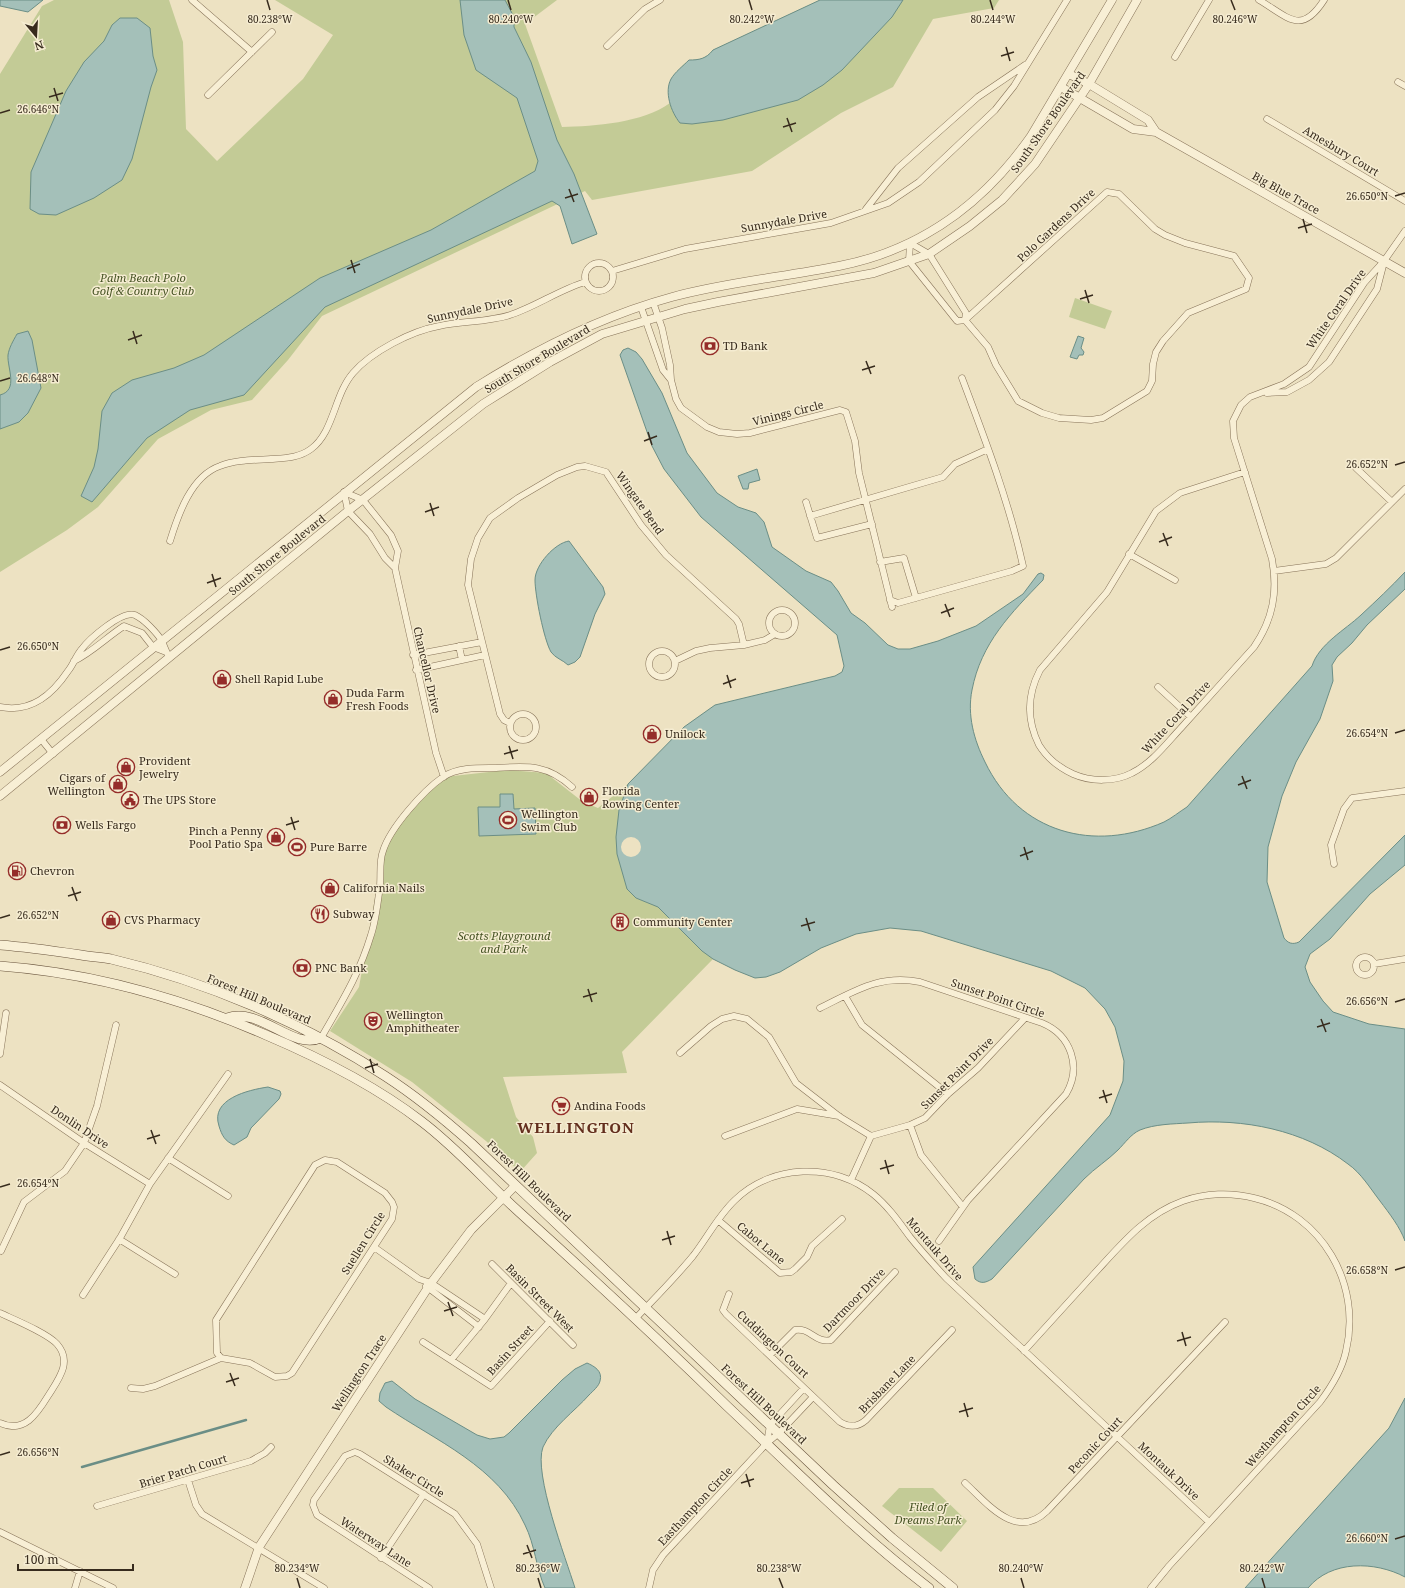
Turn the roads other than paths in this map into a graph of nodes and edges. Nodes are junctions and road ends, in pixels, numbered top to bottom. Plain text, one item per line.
1 (192, 0) edge
2 (660, 0) edge
3 (1067, 0) edge
4 (1112, 0) edge
5 (1137, 0) edge
6 (1209, 0) edge
7 (1259, 0) edge
8 (1324, 0) edge
9 (272, 32) dead end
10 (607, 46) dead end
11 (252, 52) junction
12 (1176, 57) dead end
13 (1028, 63) junction
14 (1069, 74) junction
15 (1398, 82) dead end
16 (1089, 84) junction
17 (1405, 86) edge
18 (1061, 87) junction
19 (208, 95) dead end
20 (1080, 97) junction
21 (1267, 119) dead end
22 (1156, 132) junction
23 (1405, 201) edge
24 (866, 209) junction
25 (1405, 231) edge
26 (910, 244) junction
27 (929, 254) junction
28 (909, 261) junction
29 (1384, 261) junction
30 (612, 271) junction
31 (1405, 273) edge
32 (585, 282) junction
33 (653, 302) junction
34 (641, 307) junction
35 (658, 318) junction
36 (965, 320) junction
37 (647, 321) junction
38 (962, 378) dead end
39 (671, 380) junction
40 (1262, 393) junction
41 (988, 449) junction
42 (1356, 468) dead end
43 (1245, 472) junction
44 (1405, 489) edge
45 (344, 492) junction
46 (363, 500) junction
47 (866, 500) junction
48 (806, 502) dead end
49 (1392, 502) junction
50 (348, 511) junction
51 (810, 516) junction
52 (872, 524) junction
53 (170, 541) dead end
54 (1129, 554) junction
55 (880, 562) junction
56 (395, 568) junction
57 (1274, 571) junction
58 (1175, 580) dead end
59 (916, 598) junction
60 (775, 634) junction
61 (161, 640) junction
62 (482, 642) junction
63 (744, 645) junction
64 (459, 646) junction
65 (153, 647) junction
66 (168, 655) junction
67 (413, 655) junction
68 (485, 655) junction
69 (462, 660) junction
70 (74, 661) junction
71 (675, 661) junction
72 (416, 670) junction
73 (1158, 687) dead end
74 (0, 707) edge
75 (1191, 717) junction
76 (510, 723) junction
77 (41, 739) junction
78 (53, 754) junction
79 (0, 772) edge
80 (444, 776) junction
81 (572, 787) dead end
82 (1405, 791) edge
83 (0, 796) edge
84 (1334, 864) dead end
85 (0, 945) edge
86 (1405, 959) edge
87 (1374, 964) dead end
88 (0, 966) edge
89 (845, 996) junction
90 (820, 1008) dead end
91 (6, 1013) dead end
92 (227, 1018) junction
93 (1025, 1018) junction
94 (116, 1025) dead end
95 (321, 1038) junction
96 (0, 1054) edge
97 (680, 1054) dead end
98 (228, 1074) dead end
99 (0, 1085) edge
100 (948, 1094) junction
101 (840, 1116) junction
102 (910, 1125) junction
103 (725, 1136) dead end
104 (871, 1136) junction
105 (84, 1143) junction
106 (168, 1158) junction
107 (851, 1180) junction
108 (150, 1184) junction
109 (515, 1186) junction
110 (228, 1196) dead end
111 (503, 1198) junction
112 (963, 1206) junction
113 (842, 1219) dead end
114 (718, 1220) junction
115 (120, 1239) junction
116 (939, 1241) dead end
117 (374, 1247) junction
118 (1, 1251) dead end
119 (492, 1264) dead end
120 (895, 1272) dead end
121 (174, 1274) dead end
122 (511, 1283) junction
123 (429, 1286) junction
124 (729, 1294) dead end
125 (83, 1295) dead end
126 (645, 1308) junction
127 (0, 1313) edge
128 (636, 1318) junction
129 (485, 1319) junction
130 (550, 1321) junction
131 (1225, 1322) dead end
132 (479, 1326) junction
133 (952, 1330) dead end
134 (423, 1342) dead end
135 (573, 1345) dead end
136 (1024, 1351) junction
137 (770, 1355) junction
138 (220, 1358) junction
139 (451, 1360) junction
140 (132, 1388) dead end
141 (804, 1388) junction
142 (813, 1397) junction
143 (0, 1423) edge
144 (770, 1425) junction
145 (779, 1434) junction
146 (1116, 1436) junction
147 (767, 1443) junction
148 (271, 1447) dead end
149 (188, 1480) junction
150 (965, 1483) dead end
151 (424, 1494) junction
152 (97, 1506) dead end
153 (314, 1510) joint
154 (1209, 1522) junction
155 (0, 1532) edge
156 (258, 1547) junction
157 (381, 1558) junction
158 (80, 1572) junction
159 (75, 1588) edge
160 (113, 1588) edge
161 (245, 1588) edge
162 (324, 1588) edge
163 (429, 1588) edge
164 (491, 1588) edge
165 (649, 1588) edge
166 (928, 1588) edge
167 (953, 1588) edge
168 (1151, 1588) edge

1 - 11 street
2 - 10 street
3 - 13 street, Sunnydale Drive
4 - 14 street, South Shore Boulevard
5 - 16 street, South Shore Boulevard
6 - 12 street
7 - 8 street
9 - 11 street
11 - 19 street
13 - 24 street, Sunnydale Drive
13 - 24 street, Sunnydale Drive
14 - 16 street, Big Blue Trace
14 - 18 street, South Shore Boulevard
15 - 17 street
16 - 20 street, South Shore Boulevard
16 - 22 street, Big Blue Trace
18 - 20 street, Big Blue Trace
18 - 26 street, South Shore Boulevard
20 - 22 street, Big Blue Trace
20 - 27 street, South Shore Boulevard
21 - 23 street, Amesbury Court
22 - 29 street, Big Blue Trace
24 - 30 street, Sunnydale Drive
25 - 29 street
26 - 27 street
26 - 28 street
26 - 33 street, South Shore Boulevard
27 - 28 street, South Shore Boulevard
27 - 36 street, Polo Gardens Drive
28 - 35 street, South Shore Boulevard
28 - 36 street, Polo Gardens Drive
29 - 31 street, Big Blue Trace
29 - 40 street, White Coral Drive
29 - 40 street, White Coral Drive
30 - 32 street
30 - 32 street
32 - 53 street, Sunnydale Drive
33 - 34 street, South Shore Boulevard
33 - 35 street, Vinings Circle
34 - 37 street, Vinings Circle
34 - 45 street, South Shore Boulevard
35 - 37 street, South Shore Boulevard
35 - 39 street, Vinings Circle
36 - 36 street, Polo Gardens Drive
37 - 39 street, Vinings Circle
37 - 46 street, South Shore Boulevard
38 - 41 street, Vinings Circle
39 - 47 street, Vinings Circle
40 - 43 street, White Coral Drive
41 - 47 street
41 - 59 street, Vinings Circle
42 - 49 street
43 - 54 street, White Coral Drive
43 - 57 street, White Coral Drive
44 - 49 street
45 - 46 street, Chancellor Drive
45 - 50 street
45 - 61 street, South Shore Boulevard
46 - 50 street, South Shore Boulevard
46 - 56 street, Chancellor Drive
47 - 51 street
47 - 52 street, Vinings Circle
48 - 51 street
49 - 57 street
50 - 56 street, Chancellor Drive
50 - 66 street, South Shore Boulevard
51 - 52 street
52 - 55 street, Vinings Circle
54 - 58 street
54 - 75 street, White Coral Drive
55 - 59 street
55 - 59 street, Vinings Circle
56 - 67 street, Chancellor Drive
57 - 75 street, White Coral Drive
60 - 60 street
60 - 63 street
61 - 65 street, South Shore Boulevard
61 - 66 street
61 - 70 street
62 - 63 street, Wingate Bend
62 - 64 street
62 - 68 street, Wingate Bend
63 - 71 street
64 - 67 street
64 - 69 street
65 - 66 street
65 - 70 street
65 - 77 street, South Shore Boulevard
66 - 78 street, South Shore Boulevard
67 - 72 street, Chancellor Drive
68 - 69 street
68 - 76 street, Wingate Bend
69 - 72 street
70 - 74 street
71 - 71 street
72 - 80 street, Chancellor Drive
73 - 75 street
76 - 76 street, Wingate Bend
77 - 78 street
77 - 79 street, South Shore Boulevard
78 - 83 street, South Shore Boulevard
80 - 81 street
80 - 95 street
82 - 84 street
85 - 95 main road, Forest Hill Boulevard
86 - 87 street
88 - 92 main road
89 - 90 street, Sunset Point Circle
89 - 93 street, Sunset Point Circle
89 - 100 street
91 - 96 street
92 - 95 main road
92 - 111 main road
93 - 100 street, Sunset Point Drive
93 - 112 street, Sunset Point Circle
94 - 105 street
95 - 109 main road, Forest Hill Boulevard
97 - 101 street
98 - 106 street
99 - 105 street, Donlin Drive
100 - 102 street, Sunset Point Drive
101 - 103 street
101 - 104 street
102 - 104 street, Sunset Point Drive
102 - 112 street
104 - 107 street
105 - 108 street, Donlin Drive
105 - 118 street
106 - 108 street
106 - 110 street
107 - 114 street, Montauk Drive
107 - 136 street, Montauk Drive
108 - 115 street
109 - 111 street, Wellington Trace
109 - 126 main road, Forest Hill Boulevard
111 - 123 street, Wellington Trace
111 - 128 main road
112 - 116 street, Sunset Point Circle
113 - 114 street, Cabot Lane
114 - 126 street, Montauk Drive
115 - 121 street
115 - 125 street
117 - 123 street
117 - 138 street, Suellen Circle
117 - 138 street, Suellen Circle
119 - 122 street, Basin Street West
120 - 137 street, Dartmoor Drive
122 - 129 street
122 - 130 street, Basin Street West
123 - 129 street
123 - 132 street
123 - 156 street, Wellington Trace
124 - 137 street, Cuddington Court
126 - 128 street, Montauk Drive
126 - 144 main road, Forest Hill Boulevard
127 - 143 street
128 - 147 main road
129 - 132 street
130 - 135 street, Basin Street West
130 - 139 street, Basin Street
131 - 146 street, Peconic Court
132 - 139 street
133 - 142 street, Brisbane Lane
134 - 139 street, Basin Street
136 - 146 street, Montauk Drive
136 - 154 street, Westhampton Circle
137 - 141 street, Cuddington Court
138 - 140 street
141 - 142 street, Brisbane Lane
141 - 144 street
142 - 145 street
144 - 145 main road, Forest Hill Boulevard
144 - 147 street
145 - 147 street
145 - 167 main road, Forest Hill Boulevard
146 - 150 street, Peconic Court
146 - 154 street, Montauk Drive
147 - 165 street, Easthampton Circle
147 - 166 main road
148 - 149 street, Brier Patch Court
149 - 152 street, Brier Patch Court
149 - 156 street
151 - 153 street, Shaker Circle
151 - 157 street
151 - 164 street, Shaker Circle
153 - 157 street, Waterway Lane
154 - 168 street, Westhampton Circle
155 - 158 street
156 - 161 street, Wellington Trace
156 - 162 street
157 - 163 street, Waterway Lane
158 - 159 street
158 - 160 street

